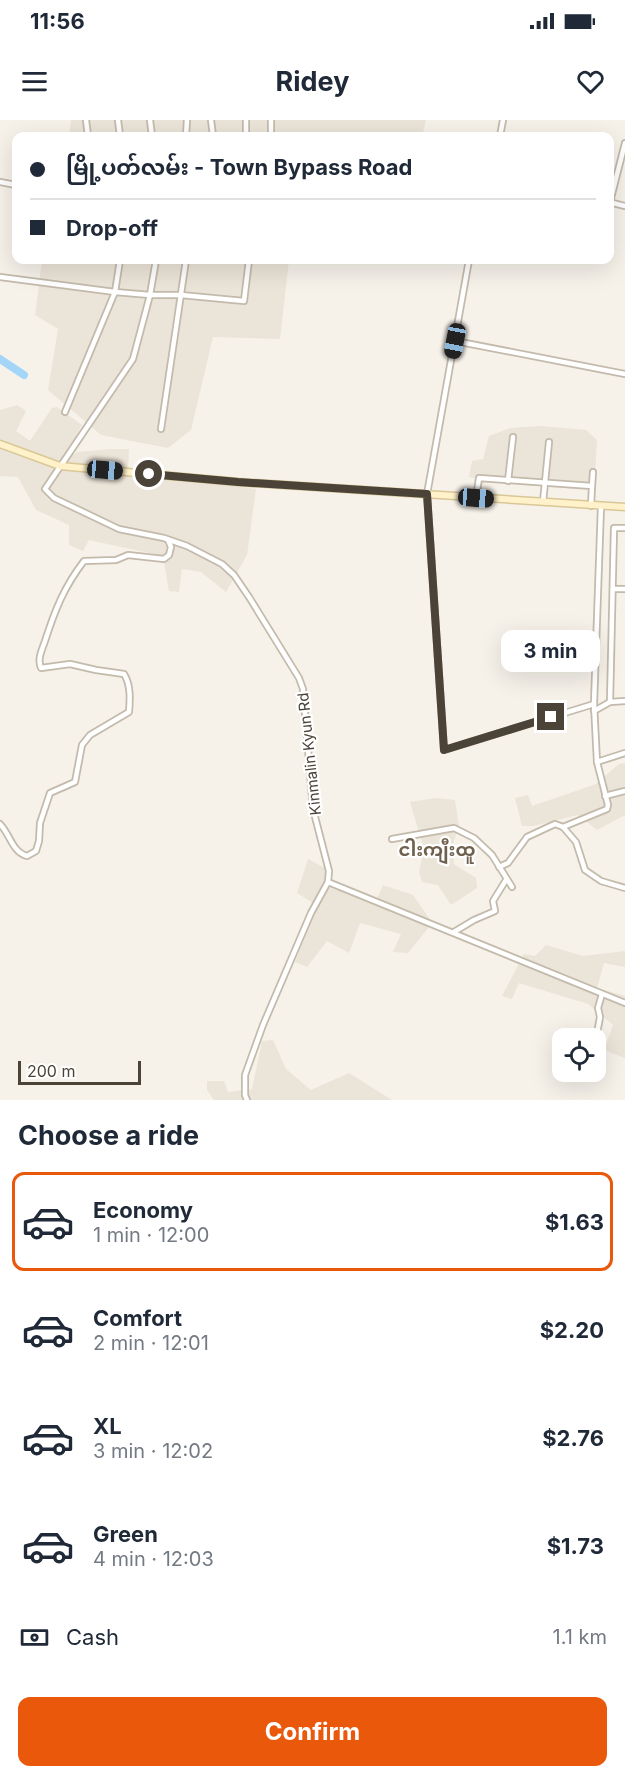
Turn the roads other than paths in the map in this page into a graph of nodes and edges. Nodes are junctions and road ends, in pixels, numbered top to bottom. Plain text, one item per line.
1 (625, 143) edge
2 (614, 184) edge
3 (119, 264) edge
4 (155, 264) edge
5 (185, 264) edge
6 (249, 264) edge
7 (469, 264) edge
8 (0, 277) edge
9 (115, 292) junction
10 (150, 295) junction
11 (181, 295) junction
12 (455, 341) junction
13 (625, 374) edge
14 (65, 412) dead end
15 (161, 429) dead end
16 (513, 437) dead end
17 (549, 442) dead end
18 (0, 444) edge
19 (60, 465) junction
20 (593, 472) dead end
21 (508, 481) junction
22 (545, 483) junction
23 (592, 486) junction
24 (427, 494) junction
25 (476, 498) junction
26 (543, 502) junction
27 (591, 506) junction
28 (601, 506) junction
29 (625, 507) edge
30 (625, 528) edge
31 (168, 540) junction
32 (613, 589) junction
33 (625, 589) edge
34 (625, 701) edge
35 (610, 702) junction
36 (594, 704) junction
37 (594, 711) junction
38 (625, 753) edge
39 (597, 762) junction
40 (625, 791) edge
41 (605, 796) junction
42 (0, 824) edge
43 (563, 826) junction
44 (392, 839) dead end
45 (499, 867) junction
46 (506, 880) junction
47 (328, 882) junction
48 (512, 887) dead end
49 (625, 888) edge
50 (454, 932) junction
51 (602, 994) junction
52 (625, 1002) edge
53 (598, 1028) dead end
54 (247, 1100) edge

1 - 2 street
3 - 9 street
4 - 10 street
5 - 11 street
6 - 11 street
7 - 12 street
8 - 9 street
9 - 10 street
9 - 14 street
10 - 11 street
10 - 19 street
11 - 15 street
12 - 13 street
12 - 24 street
16 - 21 street
17 - 22 street
18 - 19 main road
19 - 24 main road
19 - 31 street, Kinmalin Kyun Rd
20 - 23 street
21 - 22 street
21 - 25 street
22 - 23 street
22 - 26 street
23 - 27 street
24 - 25 main road
24 - 36 street
25 - 26 main road
26 - 27 main road
27 - 28 main road
28 - 29 main road
28 - 36 street
30 - 32 street
31 - 42 street
31 - 47 street, Kinmalin Kyun Rd
32 - 33 street
32 - 35 street
34 - 35 street
35 - 37 street
36 - 37 street
37 - 39 street
38 - 39 street
39 - 41 street
40 - 41 street
41 - 43 street
43 - 45 street
43 - 49 street
44 - 45 street
45 - 46 street
46 - 48 street
46 - 50 street
47 - 50 street
47 - 54 street
50 - 51 street
51 - 52 street
51 - 53 street

